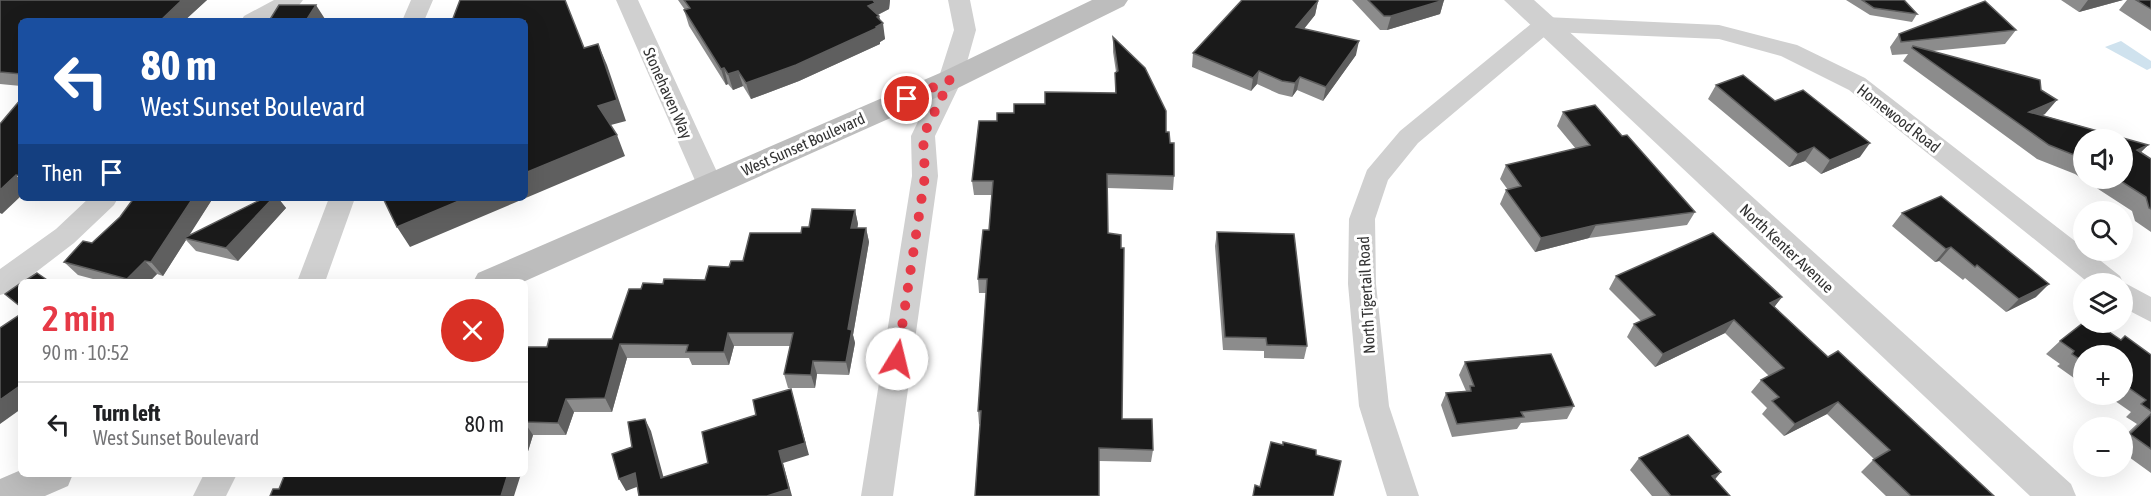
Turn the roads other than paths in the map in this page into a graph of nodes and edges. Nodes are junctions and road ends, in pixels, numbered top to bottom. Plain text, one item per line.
1 (292, 0) edge
2 (422, 0) edge
3 (627, 0) edge
4 (959, 0) edge
5 (1114, 0) edge
6 (1518, 0) edge
7 (258, 18) edge
8 (414, 18) edge
9 (1545, 24) junction
10 (950, 80) junction
11 (710, 185) junction
12 (102, 201) edge
13 (341, 201) edge
14 (2096, 273) edge
15 (312, 279) edge
16 (497, 279) edge
17 (0, 284) edge
18 (2133, 300) edge
19 (2151, 311) edge
20 (47, 477) edge
21 (218, 477) edge
22 (3, 496) edge
23 (209, 496) edge
24 (877, 496) edge
25 (1403, 496) edge
26 (2057, 496) edge

1 - 7 street
2 - 8 street
3 - 11 street, Stonehaven Way
4 - 10 street
5 - 10 main road, West Sunset Boulevard
6 - 9 street, North Kenter Avenue
9 - 14 street, Homewood Road
9 - 25 street, North Tigertail Road
9 - 26 street, North Kenter Avenue
10 - 11 main road, West Sunset Boulevard
10 - 24 street
11 - 16 main road, West Sunset Boulevard
12 - 17 street
13 - 15 street
18 - 19 street
20 - 22 main road
21 - 23 street

